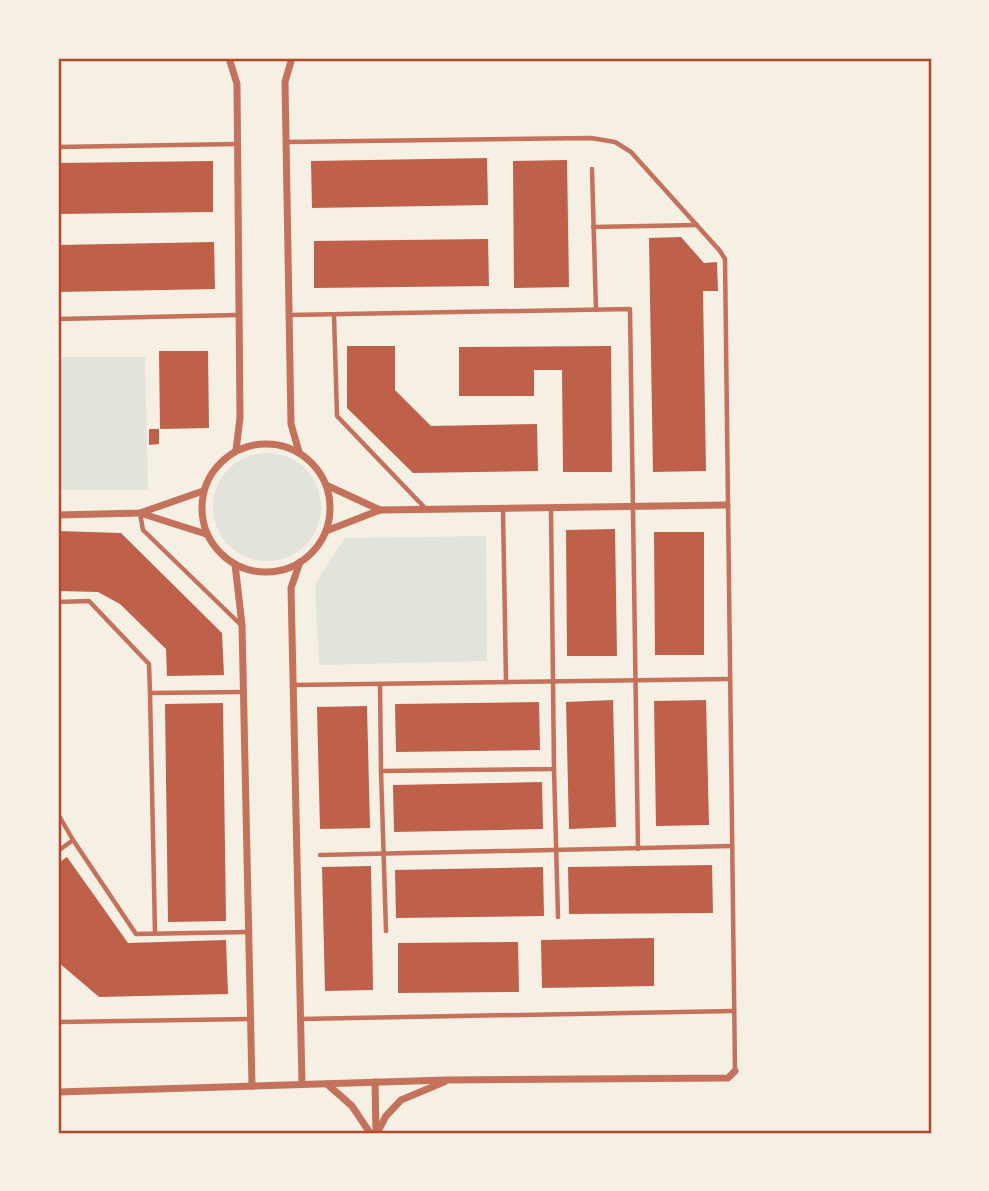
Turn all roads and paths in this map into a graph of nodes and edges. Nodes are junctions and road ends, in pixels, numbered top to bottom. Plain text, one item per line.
1 (229, 58) edge
2 (292, 58) edge
3 (286, 142) junction
4 (236, 144) junction
5 (58, 147) edge
6 (592, 169) dead end
7 (698, 225) junction
8 (593, 227) junction
9 (596, 310) junction
10 (334, 314) junction
11 (239, 315) junction
12 (290, 315) junction
13 (58, 319) edge
14 (236, 450) junction
15 (299, 452) junction
16 (326, 485) junction
17 (203, 491) junction
18 (727, 505) junction
19 (634, 508) junction
20 (503, 509) junction
21 (551, 509) junction
22 (380, 510) junction
23 (427, 510) junction
24 (141, 513) junction
25 (58, 515) edge
26 (326, 531) junction
27 (206, 534) junction
28 (300, 562) junction
29 (235, 564) junction
30 (58, 602) edge
31 (242, 625) junction
32 (729, 678) junction
33 (637, 679) junction
34 (553, 680) junction
35 (506, 682) junction
36 (380, 684) junction
37 (295, 685) junction
38 (243, 692) junction
39 (150, 693) junction
40 (554, 769) junction
41 (381, 771) junction
42 (58, 814) edge
43 (73, 840) junction
44 (731, 846) junction
45 (638, 849) junction
46 (555, 850) junction
47 (58, 851) edge
48 (384, 854) junction
49 (320, 855) dead end
50 (558, 917) dead end
51 (386, 931) dead end
52 (249, 932) junction
53 (155, 933) junction
54 (733, 1011) junction
55 (300, 1018) junction
56 (250, 1019) junction
57 (58, 1022) edge
58 (735, 1071) joint
59 (447, 1080) junction
60 (374, 1082) junction
61 (302, 1084) junction
62 (326, 1084) junction
63 (252, 1086) junction
64 (58, 1091) edge
65 (370, 1133) edge
66 (377, 1133) edge

1 - 4 street
2 - 3 street
3 - 7 lane
3 - 12 street
4 - 5 lane
4 - 11 street
6 - 8 lane
7 - 8 lane
7 - 18 lane
8 - 9 lane
9 - 10 lane
9 - 19 lane
10 - 12 lane
10 - 23 lane
11 - 13 lane
11 - 14 street
12 - 15 street
14 - 15 street
14 - 17 street
15 - 16 street
16 - 22 street
16 - 26 street
17 - 24 street
17 - 27 street
18 - 19 street
18 - 32 lane
19 - 21 street
19 - 33 lane
20 - 21 street
20 - 23 street
20 - 35 lane
21 - 34 lane
22 - 23 street
22 - 26 street
24 - 25 street
24 - 27 street
24 - 31 lane
26 - 28 street
27 - 29 street
28 - 29 street
28 - 37 street
29 - 31 street
30 - 39 lane
31 - 38 street
32 - 33 lane
32 - 44 lane
33 - 34 lane
33 - 45 lane
34 - 35 lane
34 - 40 lane
35 - 36 lane
36 - 37 lane
36 - 41 lane
37 - 55 street
38 - 39 lane
38 - 52 street
39 - 53 lane
40 - 41 lane
40 - 46 lane
41 - 48 lane
42 - 43 lane
43 - 47 lane
43 - 53 lane
44 - 45 lane
44 - 54 lane
45 - 46 lane
46 - 48 lane
46 - 50 lane
48 - 49 lane
48 - 51 lane
52 - 53 lane
52 - 56 street
54 - 55 lane
54 - 58 lane
55 - 61 street
56 - 57 lane
56 - 63 street
58 - 59 street
59 - 60 street
59 - 66 street
60 - 62 street
60 - 66 street
61 - 62 street
61 - 63 street
62 - 65 street
63 - 64 street

